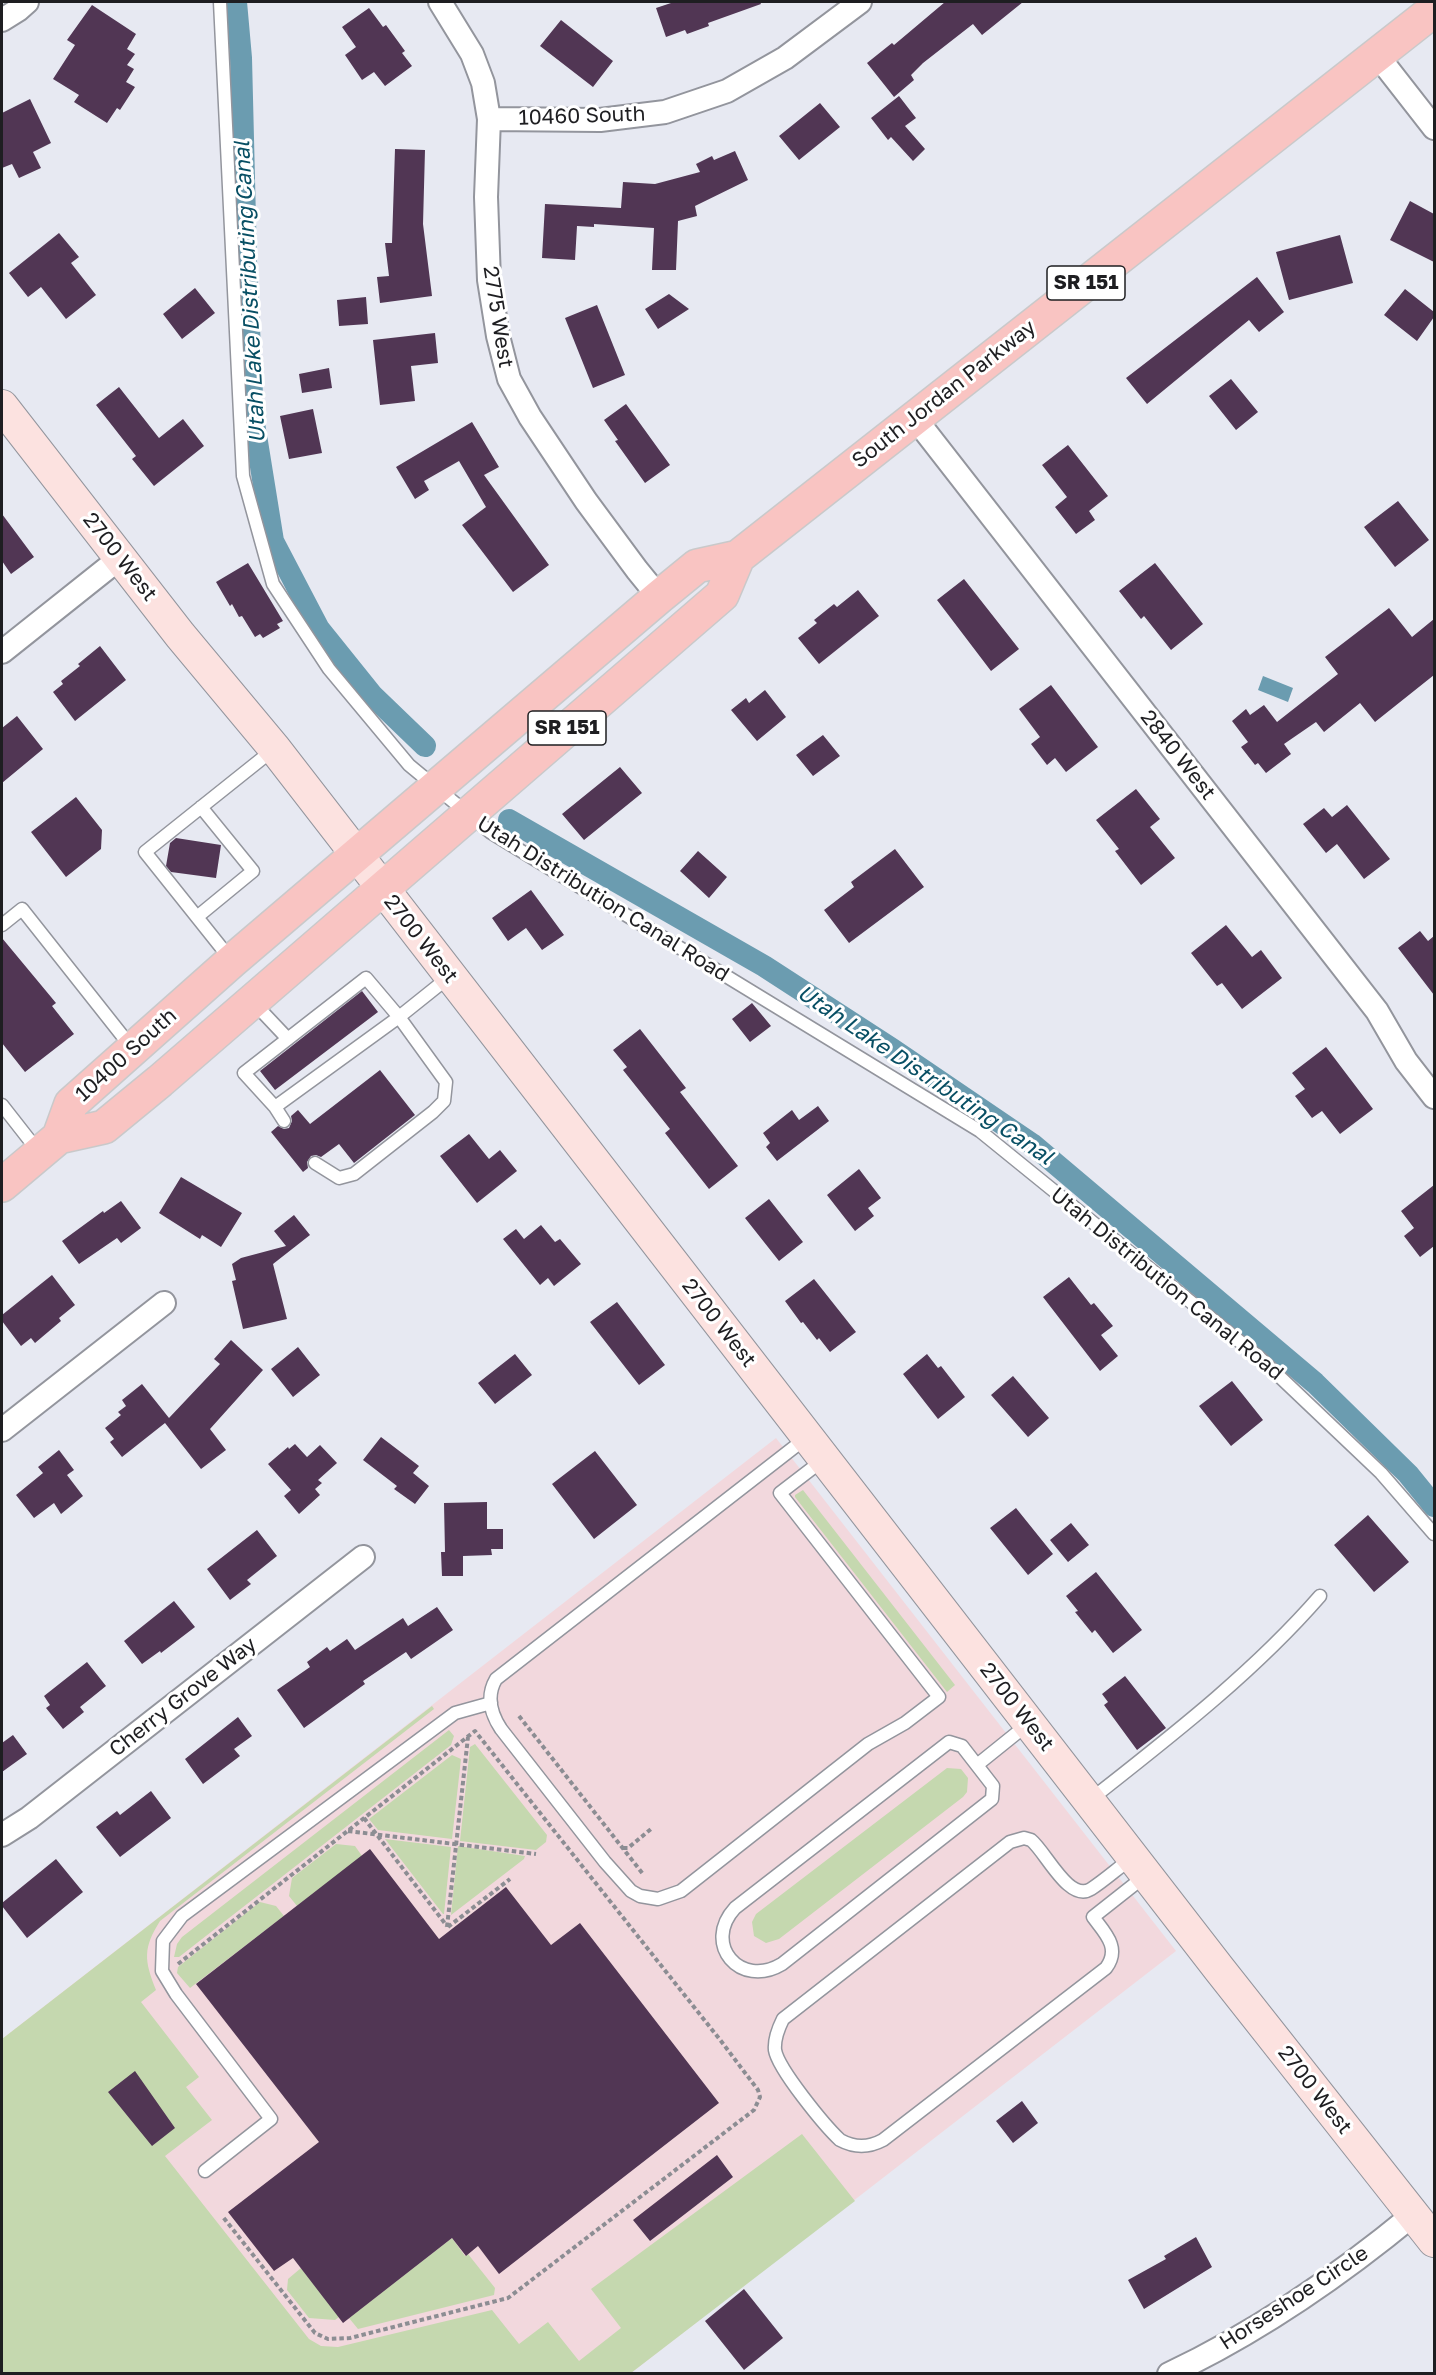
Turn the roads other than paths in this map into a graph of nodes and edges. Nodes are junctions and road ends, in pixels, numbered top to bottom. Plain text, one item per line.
1 (27, 2) edge
2 (220, 2) edge
3 (440, 2) edge
4 (860, 2) edge
5 (1434, 10) edge
6 (2, 20) edge
7 (1377, 55) junction
8 (489, 119) junction
9 (1434, 128) edge
10 (2, 406) edge
11 (914, 417) junction
12 (738, 557) junction
13 (120, 558) junction
14 (659, 597) junction
15 (2, 651) edge
16 (275, 748) junction
17 (436, 788) junction
18 (201, 807) junction
19 (467, 813) junction
20 (357, 855) junction
21 (382, 888) junction
22 (197, 917) junction
23 (2, 925) edge
24 (232, 962) junction
25 (450, 976) junction
26 (252, 1000) junction
27 (399, 1017) junction
28 (288, 1039) junction
29 (133, 1049) junction
30 (1434, 1097) edge
31 (2, 1105) edge
32 (275, 1107) junction
33 (284, 1121) dead end
34 (50, 1145) junction
35 (315, 1162) dead end
36 (2, 1185) edge
37 (164, 1304) dead end
38 (2, 1430) edge
39 (816, 1448) junction
40 (1434, 1534) edge
41 (363, 1557) dead end
42 (1320, 1596) dead end
43 (491, 1703) junction
44 (1029, 1723) junction
45 (977, 1765) junction
46 (1089, 1800) junction
47 (2, 1835) edge
48 (1140, 1866) junction
49 (205, 2171) dead end
50 (1414, 2214) junction
51 (1434, 2241) edge
52 (1169, 2373) edge

1 - 6 street
2 - 17 lane, Utah Distribution Canal Road
3 - 8 street, 2775 West
4 - 8 street, 10460 South
5 - 7 main road, South Jordan Parkway / SR 151
7 - 9 street
7 - 11 main road, South Jordan Parkway / SR 151
8 - 14 street, 2775 West
10 - 13 main road, 2700 West
11 - 12 main road, South Jordan Parkway / SR 151
11 - 30 street, 2840 West
12 - 14 main road, South Jordan Parkway / SR 151
12 - 19 main road, South Jordan Parkway / SR 151
13 - 15 street
13 - 16 main road, 2700 West
14 - 17 main road, South Jordan Parkway / SR 151
16 - 18 lane
16 - 20 main road, 2700 West
17 - 19 lane, Utah Distribution Canal Road
17 - 20 main road, South Jordan Parkway / SR 151
18 - 22 lane
18 - 22 lane
19 - 21 main road, South Jordan Parkway / SR 151
19 - 40 lane, Utah Distribution Canal Road
20 - 21 main road, 2700 West
20 - 24 main road, 10400 South / SR 151
21 - 25 main road, 2700 West
21 - 26 main road, 10400 South / SR 151
22 - 24 lane
23 - 29 lane
24 - 29 main road, 10400 South / SR 151
25 - 27 lane
25 - 39 main road, 2700 West
26 - 28 lane
26 - 34 main road, 10400 South / SR 151
27 - 28 lane
27 - 32 lane
27 - 35 lane
28 - 32 lane
29 - 34 main road, 10400 South / SR 151
31 - 34 lane
32 - 33 lane
34 - 36 main road, SR 151
37 - 38 street
39 - 43 lane
39 - 43 lane
39 - 44 main road, 2700 West
41 - 47 street, Cherry Grove Way
42 - 46 lane
43 - 49 lane
44 - 45 lane
44 - 46 main road, 2700 West
45 - 45 lane
46 - 48 main road, 2700 West
48 - 48 lane
48 - 50 main road, 2700 West
50 - 51 main road, 2700 West
50 - 52 street, Horseshoe Circle

